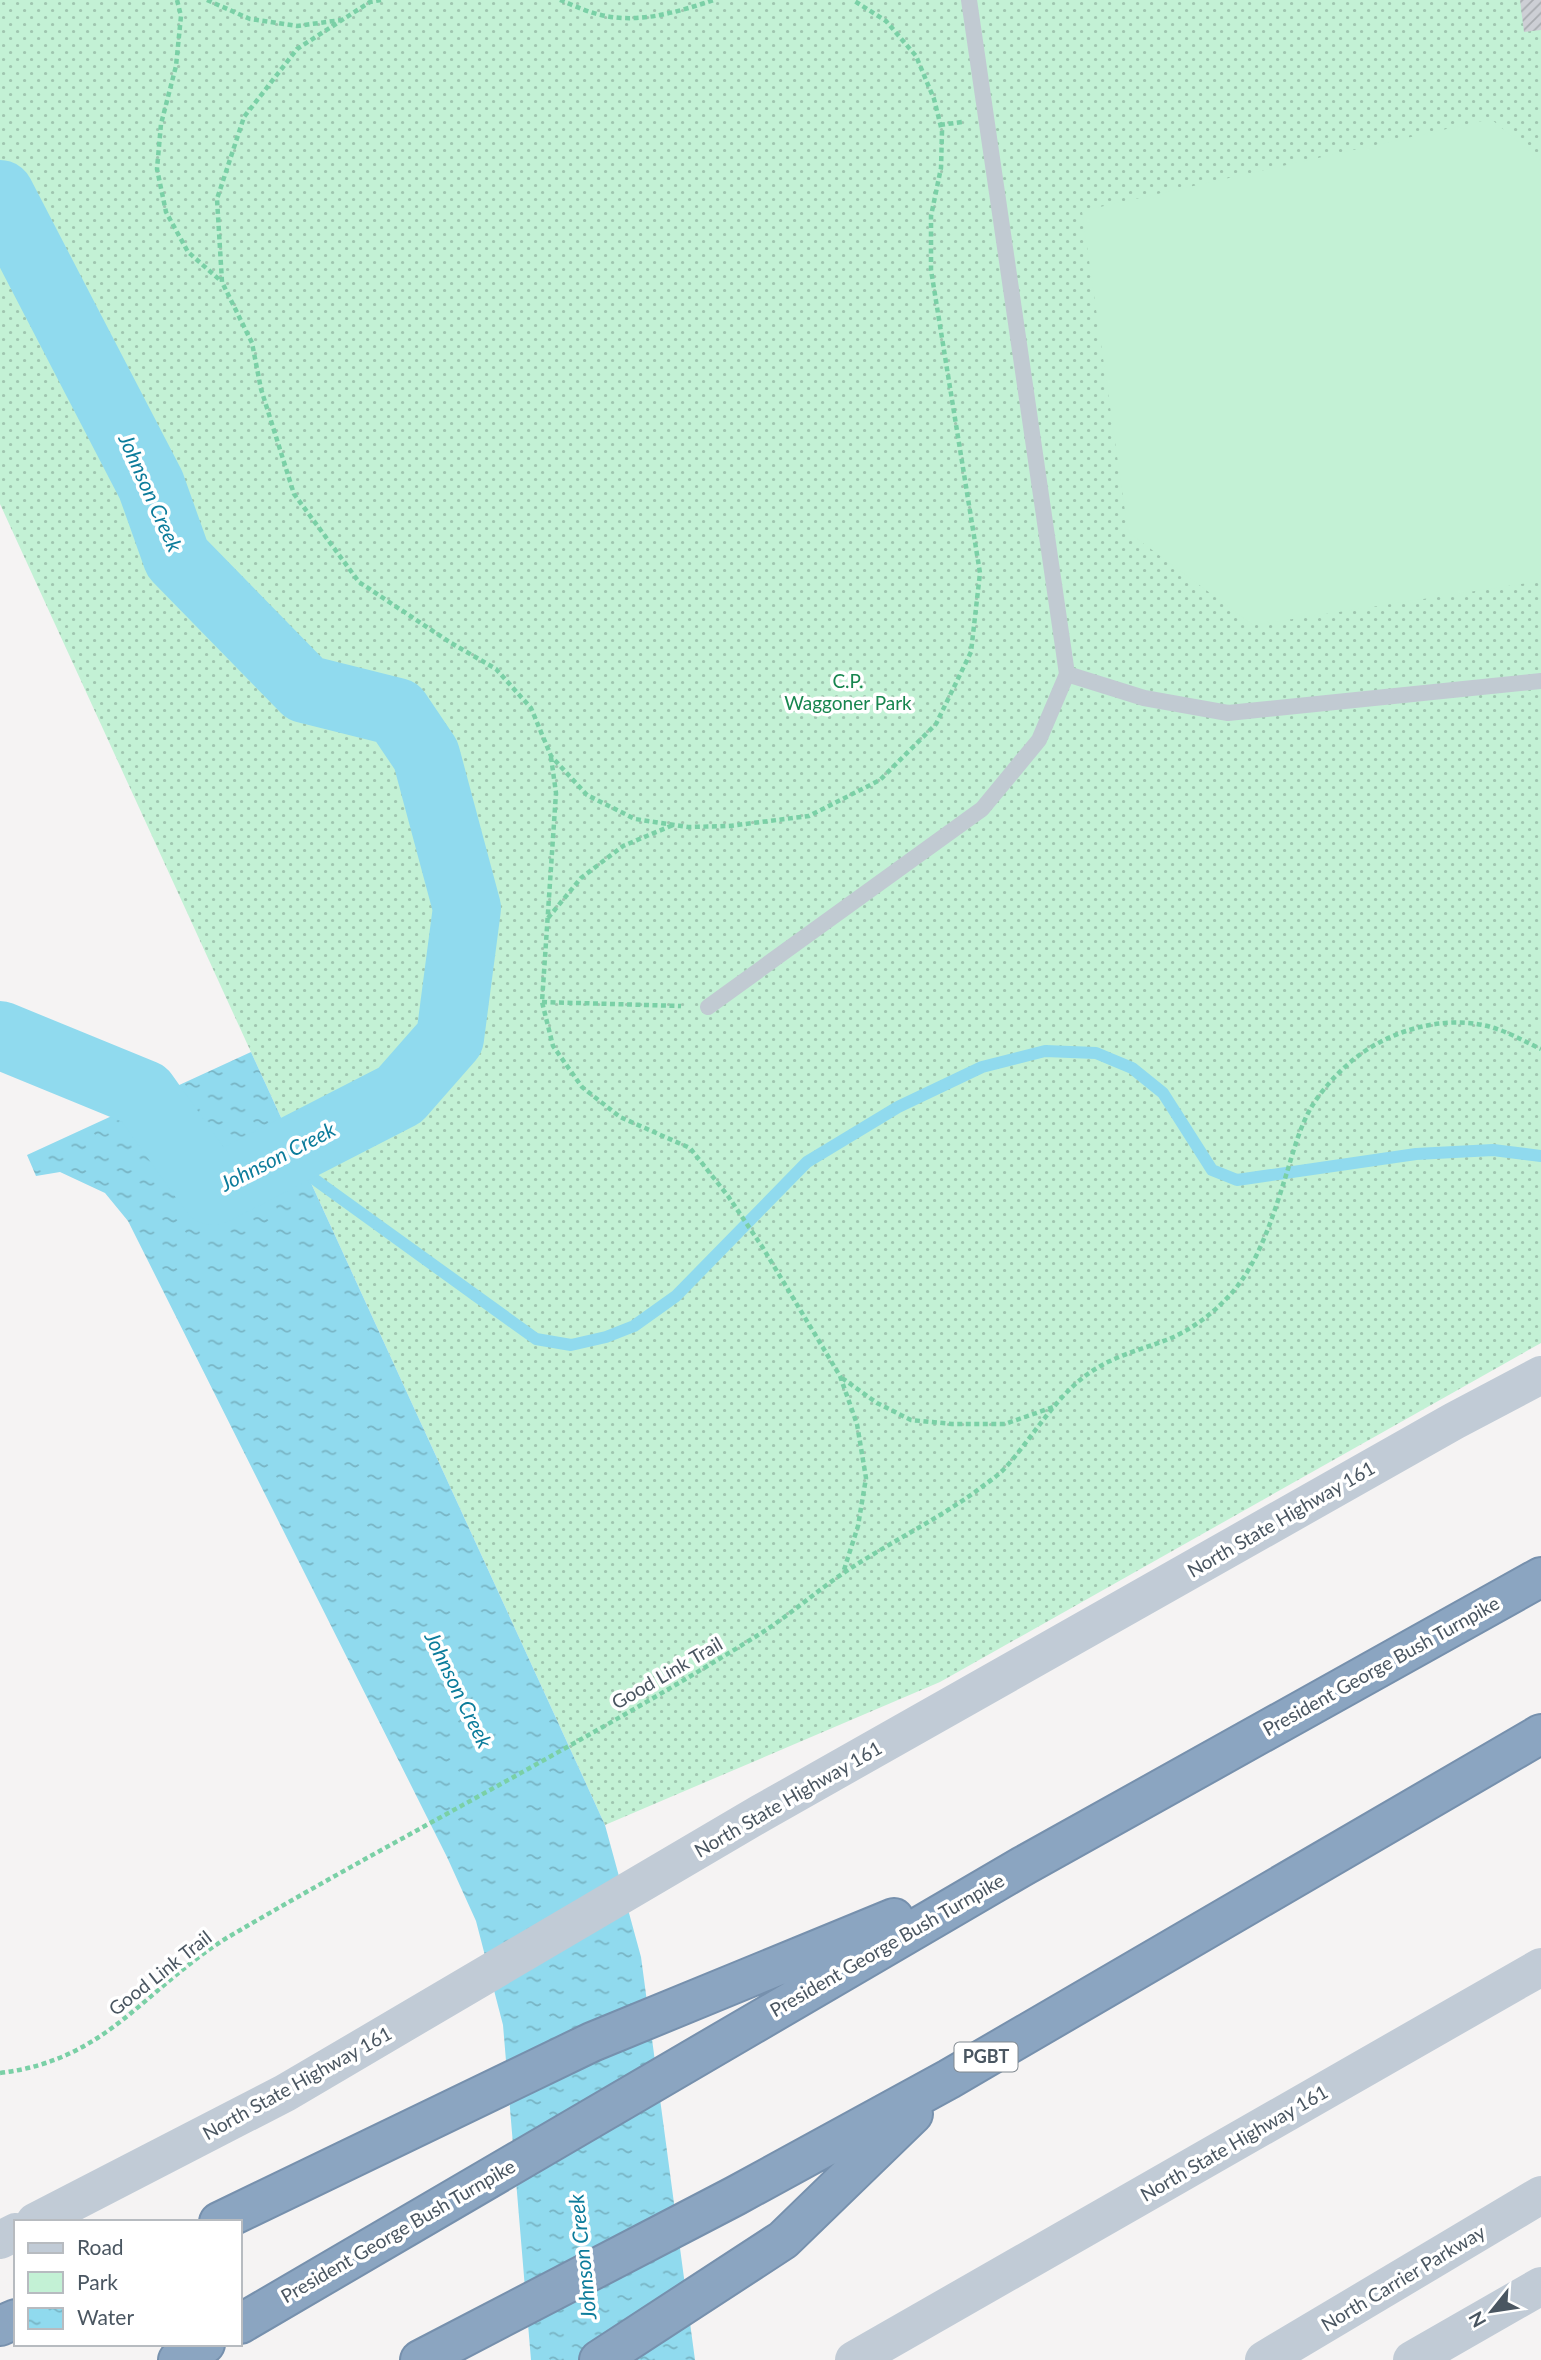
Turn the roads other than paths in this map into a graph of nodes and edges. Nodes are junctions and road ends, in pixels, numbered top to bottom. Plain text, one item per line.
1 (970, 0) edge
2 (1067, 674) junction
3 (1541, 681) edge
4 (708, 1007) road end
5 (1541, 1375) edge
6 (1541, 1577) edge
7 (1541, 1734) edge
8 (1023, 1866) junction
9 (1541, 1967) edge
10 (949, 2079) junction
11 (1541, 2195) edge
12 (39, 2220) edge
13 (223, 2220) edge
14 (1541, 2286) edge
15 (242, 2323) edge
16 (202, 2346) edge
17 (178, 2360) edge
18 (420, 2360) edge
19 (599, 2360) edge
20 (854, 2360) edge
21 (1264, 2360) edge
22 (1412, 2360) edge

1 - 2 lane
2 - 3 lane
2 - 4 lane
5 - 12 main road, North State Highway 161
6 - 8 highway, President George Bush Turnpike
7 - 10 highway, PGBT
8 - 13 highway
8 - 15 highway, President George Bush Turnpike
9 - 20 main road, North State Highway 161
10 - 18 highway, PGBT
10 - 19 highway
11 - 21 main road, North Carrier Parkway
14 - 22 main road
16 - 17 highway

